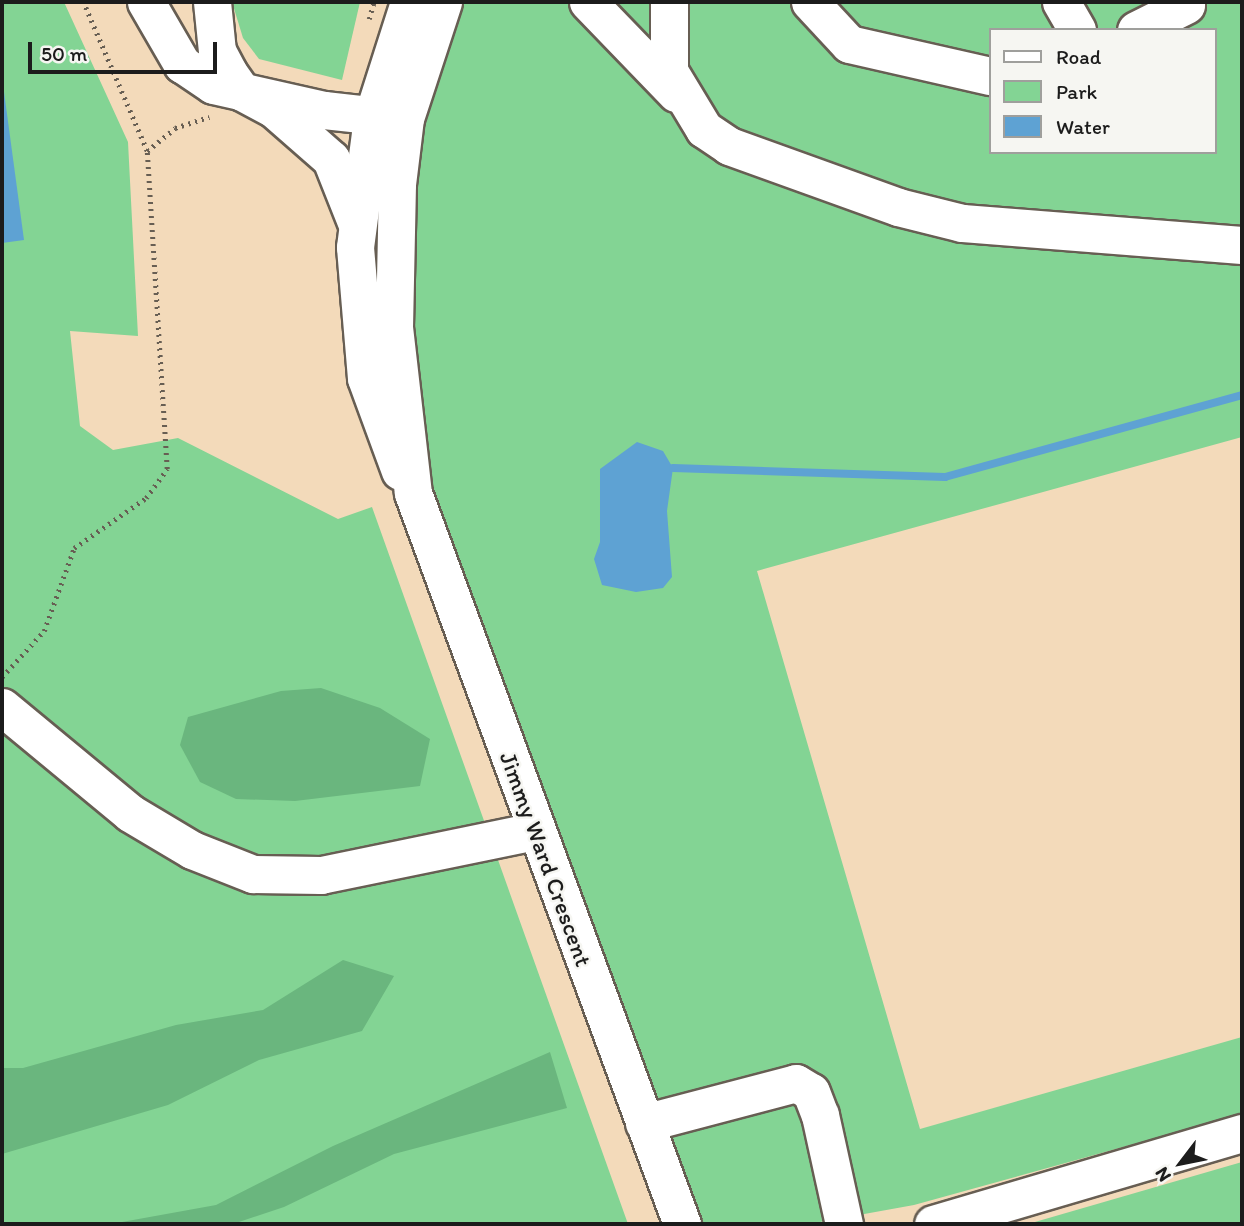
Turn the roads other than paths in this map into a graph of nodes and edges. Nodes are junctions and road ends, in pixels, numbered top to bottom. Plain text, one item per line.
1 (146, 2) edge
2 (212, 2) edge
3 (409, 2) edge
4 (443, 2) edge
5 (588, 2) edge
6 (669, 2) edge
7 (810, 2) edge
8 (1186, 5) dead end
9 (1140, 28) edge
10 (988, 76) edge
11 (684, 101) junction
12 (232, 105) junction
13 (389, 118) junction
14 (356, 222) junction
15 (1242, 245) edge
16 (413, 493) junction
17 (2, 707) edge
18 (536, 831) junction
19 (644, 1123) junction
20 (1242, 1133) edge
21 (682, 1224) edge
22 (844, 1224) edge
23 (933, 1224) edge

1 - 12 street
2 - 12 street
3 - 13 street, Jimmy Ward Crescent
4 - 13 street, Jimmy Ward Crescent
5 - 11 street
6 - 11 street
7 - 10 street
8 - 9 street
11 - 15 street
12 - 13 street
12 - 14 street
13 - 14 street, Jimmy Ward Crescent
13 - 16 street, Jimmy Ward Crescent
14 - 16 street, Jimmy Ward Crescent
16 - 18 street, Jimmy Ward Crescent
17 - 18 street
18 - 19 street, Jimmy Ward Crescent
19 - 21 street, Jimmy Ward Crescent
19 - 22 street
20 - 23 street

